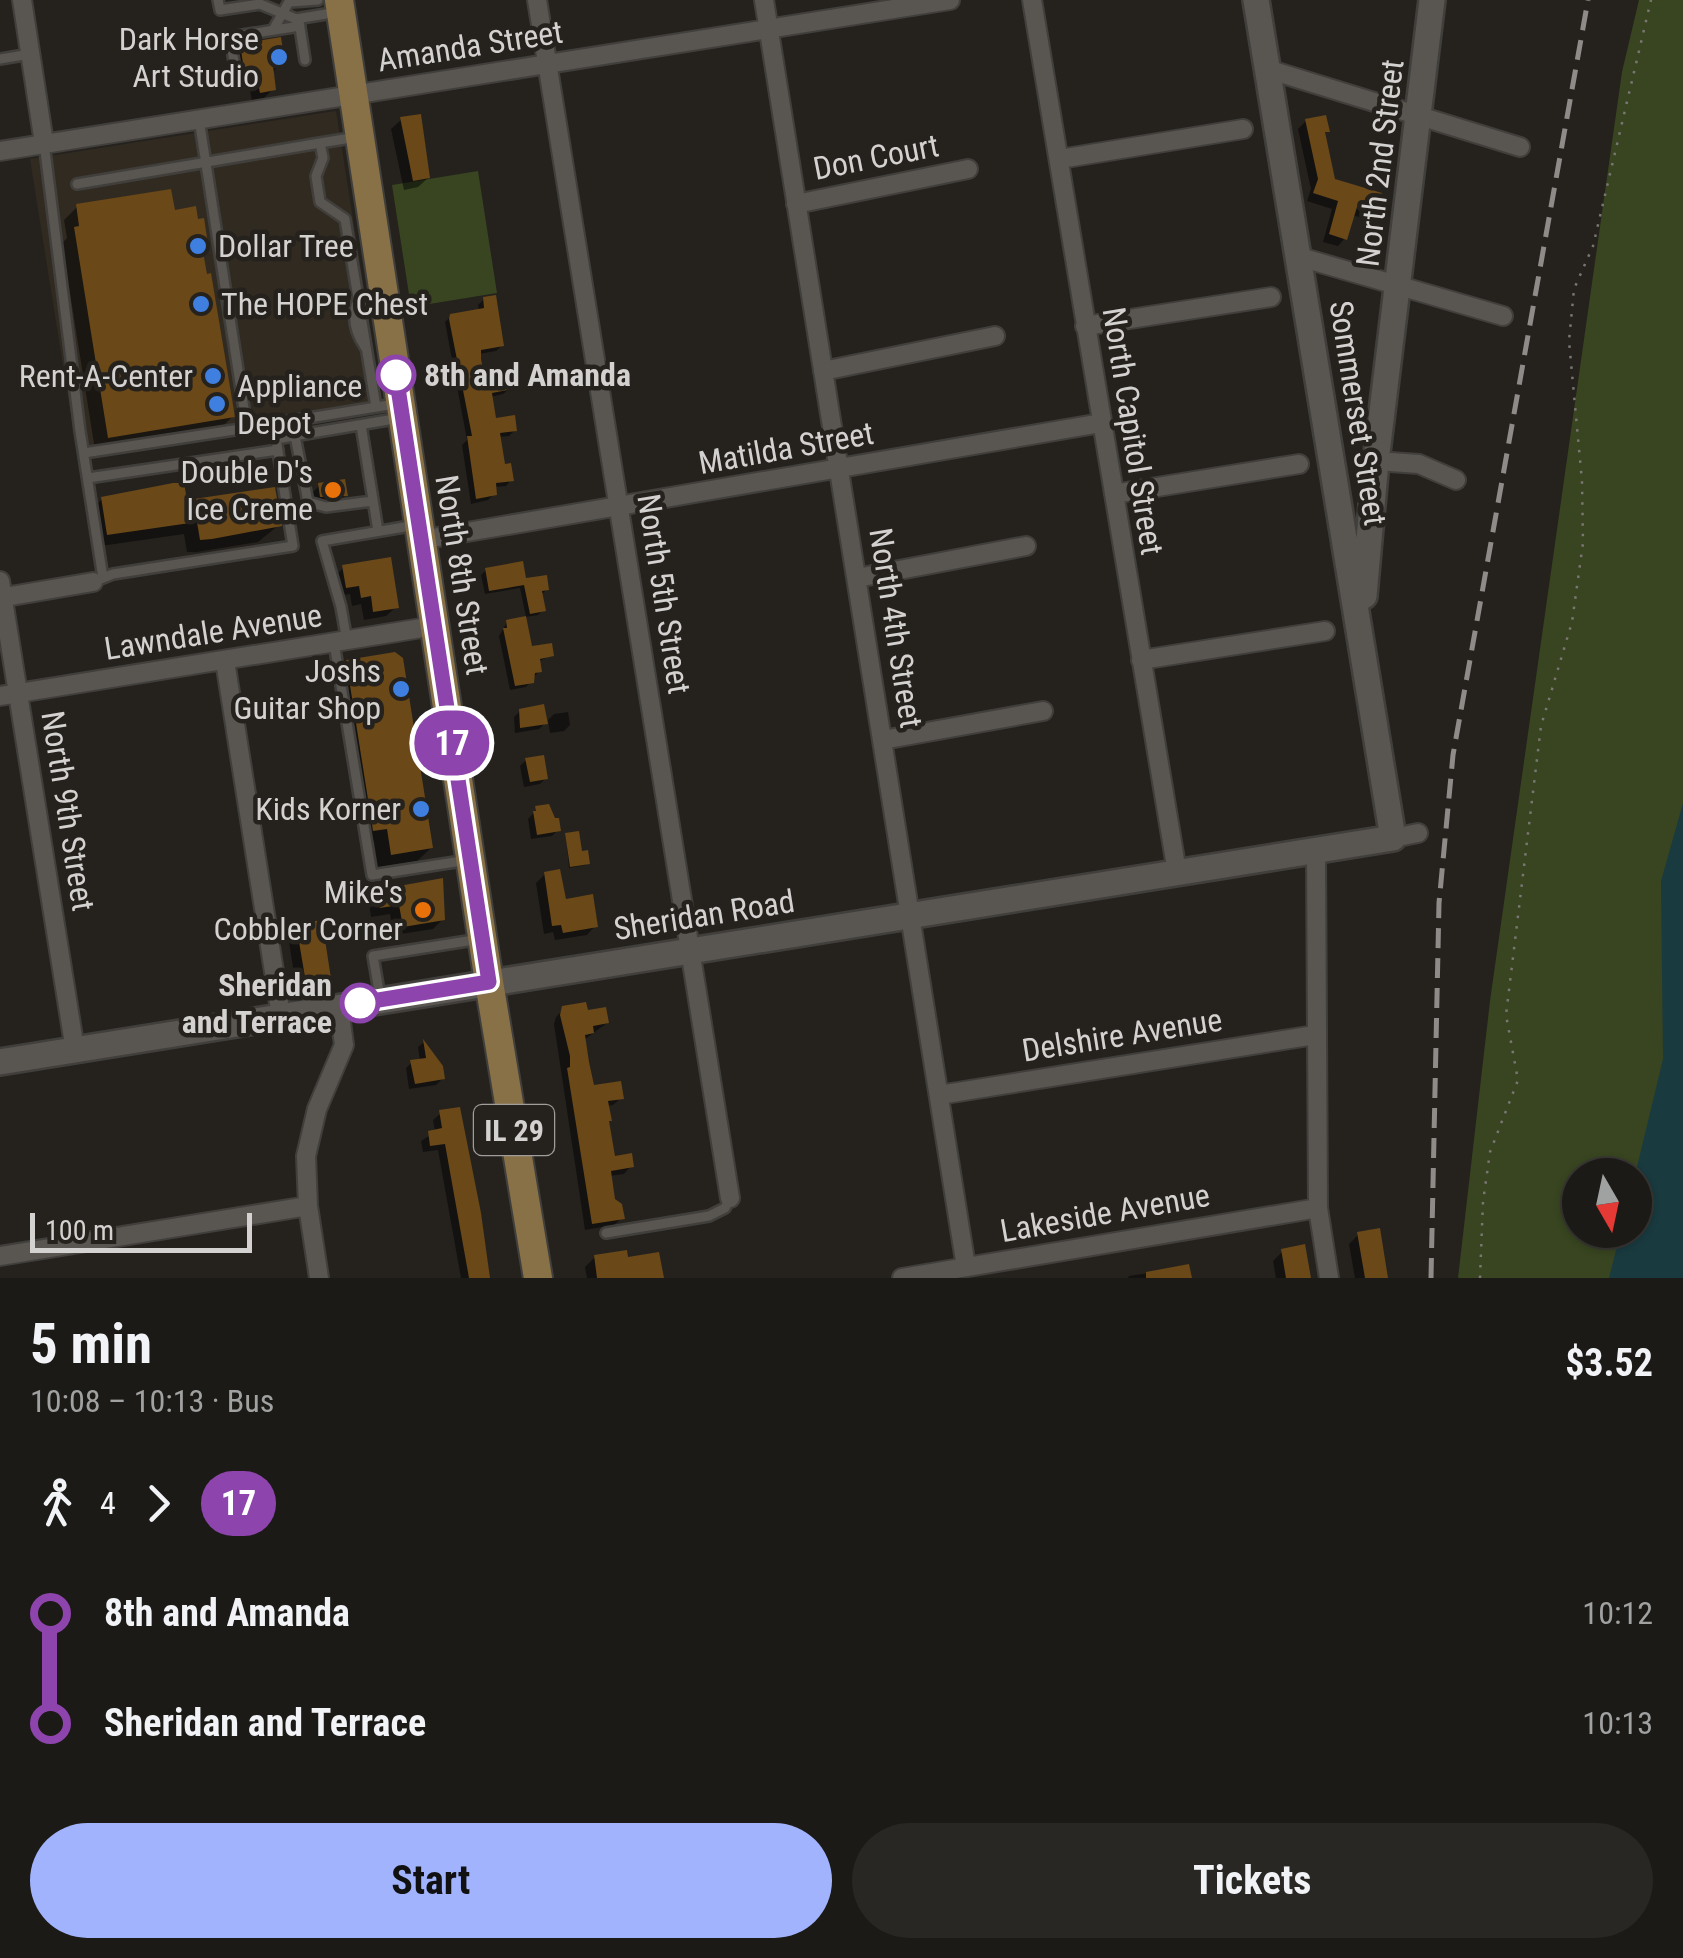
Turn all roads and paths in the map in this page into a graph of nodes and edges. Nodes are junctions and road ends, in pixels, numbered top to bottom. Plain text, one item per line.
1 (22, 0) edge
2 (218, 0) edge
3 (538, 0) edge
4 (764, 0) edge
5 (950, 0) edge
6 (1032, 0) edge
7 (1256, 0) edge
8 (1432, 0) edge
9 (1651, 0) edge
10 (290, 1) edge
11 (333, 4) edge
12 (282, 15) junction
13 (300, 22) junction
14 (273, 30) junction
15 (769, 30) junction
16 (30, 54) junction
17 (0, 59) edge
18 (305, 60) dead end
19 (549, 64) junction
20 (235, 68) dead end
21 (1267, 68) junction
22 (354, 94) junction
23 (1418, 116) junction
24 (199, 119) junction
25 (1243, 129) dead end
26 (360, 136) junction
27 (320, 143) junction
28 (44, 144) junction
29 (1520, 148) dead end
30 (0, 151) edge
31 (1060, 159) junction
32 (206, 162) junction
33 (968, 169) dead end
34 (77, 184) dead end
35 (796, 204) junction
36 (1300, 257) junction
37 (366, 258) junction
38 (1398, 284) junction
39 (366, 293) junction
40 (1271, 296) dead end
41 (1502, 316) dead end
42 (1086, 326) junction
43 (995, 336) dead end
44 (823, 371) junction
45 (393, 409) junction
46 (1102, 422) junction
47 (361, 425) junction
48 (248, 428) junction
49 (295, 436) junction
50 (278, 450) junction
51 (84, 453) junction
52 (1376, 461) junction
53 (1299, 464) dead end
54 (840, 470) junction
55 (88, 478) junction
56 (1456, 480) dead end
57 (1114, 494) junction
58 (373, 501) junction
59 (620, 507) junction
60 (378, 532) junction
61 (420, 532) junction
62 (1026, 546) dead end
63 (857, 578) junction
64 (98, 580) junction
65 (1, 592) edge
66 (434, 626) junction
67 (1326, 631) dead end
68 (1360, 633) junction
69 (341, 642) junction
70 (225, 660) junction
71 (1141, 660) junction
72 (10, 694) edge
73 (1043, 711) dead end
74 (883, 740) junction
75 (1406, 835) joint
76 (1316, 851) junction
77 (470, 859) junction
78 (1177, 872) junction
79 (911, 916) junction
80 (482, 938) junction
81 (691, 951) junction
82 (489, 982) junction
83 (380, 1000) junction
84 (339, 1006) junction
85 (281, 1016) junction
86 (1314, 1036) junction
87 (74, 1050) junction
88 (0, 1062) edge
89 (939, 1095) junction
90 (730, 1198) joint
91 (308, 1206) junction
92 (1318, 1208) junction
93 (606, 1232) dead end
94 (312, 1238) junction
95 (0, 1256) edge
96 (966, 1267) junction
97 (307, 1278) edge
98 (319, 1278) edge
99 (538, 1278) edge
100 (902, 1278) edge
101 (1329, 1278) edge
102 (1480, 1278) edge

1 - 16 street
2 - 12 lane
3 - 19 street, North 5th Street
4 - 15 street, North 4th Street
5 - 15 street, Amanda Street
6 - 31 street, North Capitol Street
7 - 21 main road, Sommerset Street
8 - 23 main road, North 2nd Street
9 - 102 path
10 - 11 lane
10 - 12 lane
11 - 13 lane
11 - 22 main road, North 8th Street / IL 29
12 - 13 lane
12 - 14 lane
13 - 14 lane
13 - 18 lane
14 - 20 lane
15 - 19 street, Amanda Street
15 - 35 street, North 4th Street
16 - 17 lane
16 - 28 street
19 - 22 street, Amanda Street
19 - 59 street, North 5th Street
21 - 23 street
21 - 36 main road, Sommerset Street
22 - 24 street, Amanda Street
22 - 26 main road, North 8th Street / IL 29
23 - 29 street
23 - 38 main road, North 2nd Street
24 - 28 street, Amanda Street
24 - 32 lane
25 - 31 street
26 - 27 lane
26 - 37 main road, North 8th Street / IL 29
27 - 32 lane
27 - 37 lane
28 - 30 street, Amanda Street
28 - 51 lane
31 - 42 street, North Capitol Street
32 - 34 lane
32 - 48 lane
33 - 35 street, Don Court
35 - 44 street, North 4th Street
36 - 38 street
36 - 68 main road, Sommerset Street
37 - 39 main road, North 8th Street / IL 29
38 - 41 street
38 - 52 main road, North 2nd Street
39 - 45 main road, North 8th Street / IL 29
39 - 45 lane
40 - 42 street
42 - 46 street, North Capitol Street
43 - 44 street
44 - 54 street, North 4th Street
45 - 47 lane
45 - 48 lane
45 - 61 main road, North 8th Street / IL 29
46 - 54 street, Matilda Street
46 - 57 street, North Capitol Street
47 - 49 lane
47 - 58 lane
48 - 51 lane
49 - 50 lane
49 - 58 lane
50 - 55 lane
50 - 64 lane
51 - 55 lane
52 - 56 street
52 - 68 main road, North 2nd Street
53 - 57 street
54 - 59 street, Matilda Street
54 - 63 street, North 4th Street
55 - 64 lane
57 - 71 street, North Capitol Street
58 - 60 lane
59 - 61 street, Matilda Street
59 - 81 street, North 5th Street
60 - 61 lane
60 - 69 lane
61 - 66 main road, North 8th Street / IL 29
62 - 63 street
63 - 74 street, North 4th Street
64 - 65 street
65 - 72 street, North 9th Street
66 - 69 street, Lawndale Avenue
66 - 77 main road, North 8th Street / IL 29
67 - 71 street
68 - 75 main road, Sommerset Street
69 - 70 street, Lawndale Avenue
69 - 77 lane
70 - 72 street, Lawndale Avenue
70 - 85 street
71 - 78 street, North Capitol Street
72 - 87 street, North 9th Street
73 - 74 street
74 - 79 street, North 4th Street
75 - 76 main road, Sheridan Road
76 - 78 main road, Sheridan Road
76 - 86 street
77 - 80 main road, North 8th Street / IL 29
78 - 79 main road, Sheridan Road
79 - 81 main road, Sheridan Road
79 - 89 street, North 4th Street
80 - 82 main road, North 8th Street / IL 29
80 - 83 lane
81 - 82 main road, Sheridan Road
81 - 90 street, North 5th Street
82 - 83 main road, Sheridan Road
82 - 99 main road, North 8th Street / IL 29
83 - 84 main road, Sheridan Road
84 - 85 main road, Sheridan Road
84 - 91 street
85 - 87 main road, Sheridan Road
86 - 89 street, Delshire Avenue
86 - 92 street
87 - 88 main road, Sheridan Road
89 - 96 street, North 4th Street
90 - 93 lane
91 - 94 street
91 - 95 street
92 - 96 street, Lakeside Avenue
92 - 101 street
94 - 97 street
94 - 98 street
96 - 100 street, Lakeside Avenue

